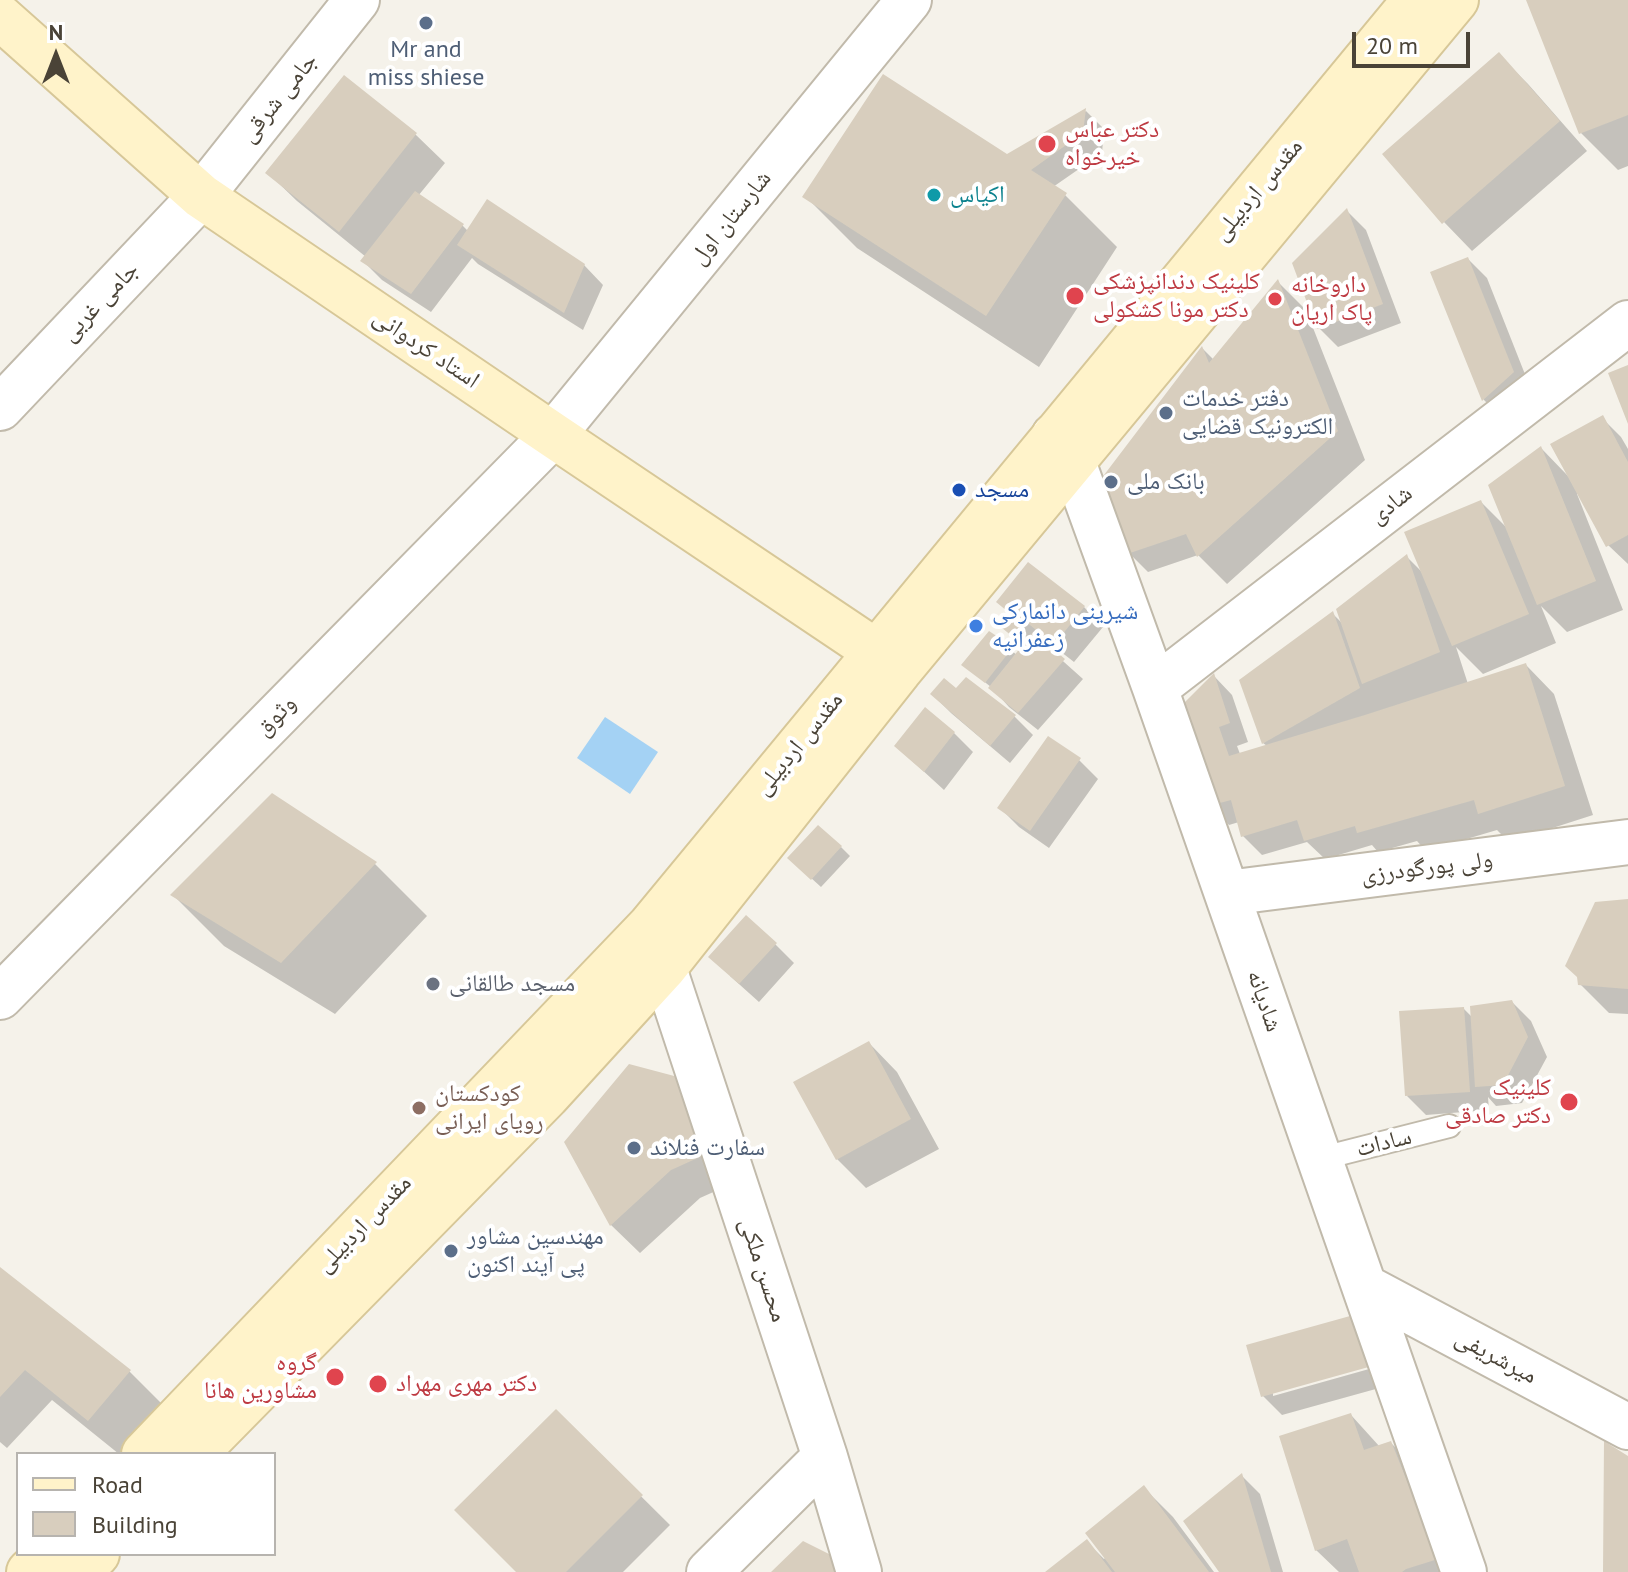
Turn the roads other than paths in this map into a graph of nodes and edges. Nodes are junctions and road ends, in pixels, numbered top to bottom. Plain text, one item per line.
1 (357, 0) edge
2 (909, 0) edge
3 (1415, 0) edge
4 (1456, 0) edge
5 (0, 17) edge
6 (201, 196) junction
7 (1628, 323) edge
8 (0, 408) edge
9 (553, 435) junction
10 (1063, 449) junction
11 (887, 661) junction
12 (1155, 688) junction
13 (1628, 842) edge
14 (1227, 893) junction
15 (650, 926) junction
16 (663, 969) junction
17 (0, 997) edge
18 (1449, 1126) dead end
19 (1319, 1159) junction
20 (1365, 1287) junction
21 (1628, 1427) edge
22 (146, 1452) edge
23 (197, 1452) edge
24 (825, 1457) junction
25 (79, 1562) edge
26 (29, 1572) edge
27 (709, 1572) edge
28 (859, 1572) edge
29 (1464, 1572) edge

1 - 6 street, جامی شرقی
2 - 9 street, شارستان اول
3 - 10 main road, مقدس اردبیلی
4 - 10 main road, مقدس اردبیلی
5 - 6 main road, استاد کردوانی
6 - 8 street, جامی غربی
6 - 9 main road, استاد کردوانی
7 - 12 street, شادی
9 - 11 main road, استاد کردوانی
9 - 17 street, وثوق
10 - 11 main road, مقدس اردبیلی
10 - 12 street, شادیانه
11 - 15 main road, مقدس اردبیلی
11 - 16 main road, مقدس اردبیلی
12 - 14 street, شادیانه
13 - 14 street, ولی پورگودرزی
14 - 19 street, شادیانه
15 - 16 street, محسن ملکی
15 - 22 main road, مقدس اردبیلی
16 - 23 main road, مقدس اردبیلی
16 - 24 street, محسن ملکی
18 - 19 lane, سادات
19 - 20 street, شادیانه
20 - 21 street, میرشریفی
20 - 29 street, شادیانه
24 - 27 street
24 - 28 street, محسن ملکی
25 - 26 main road

